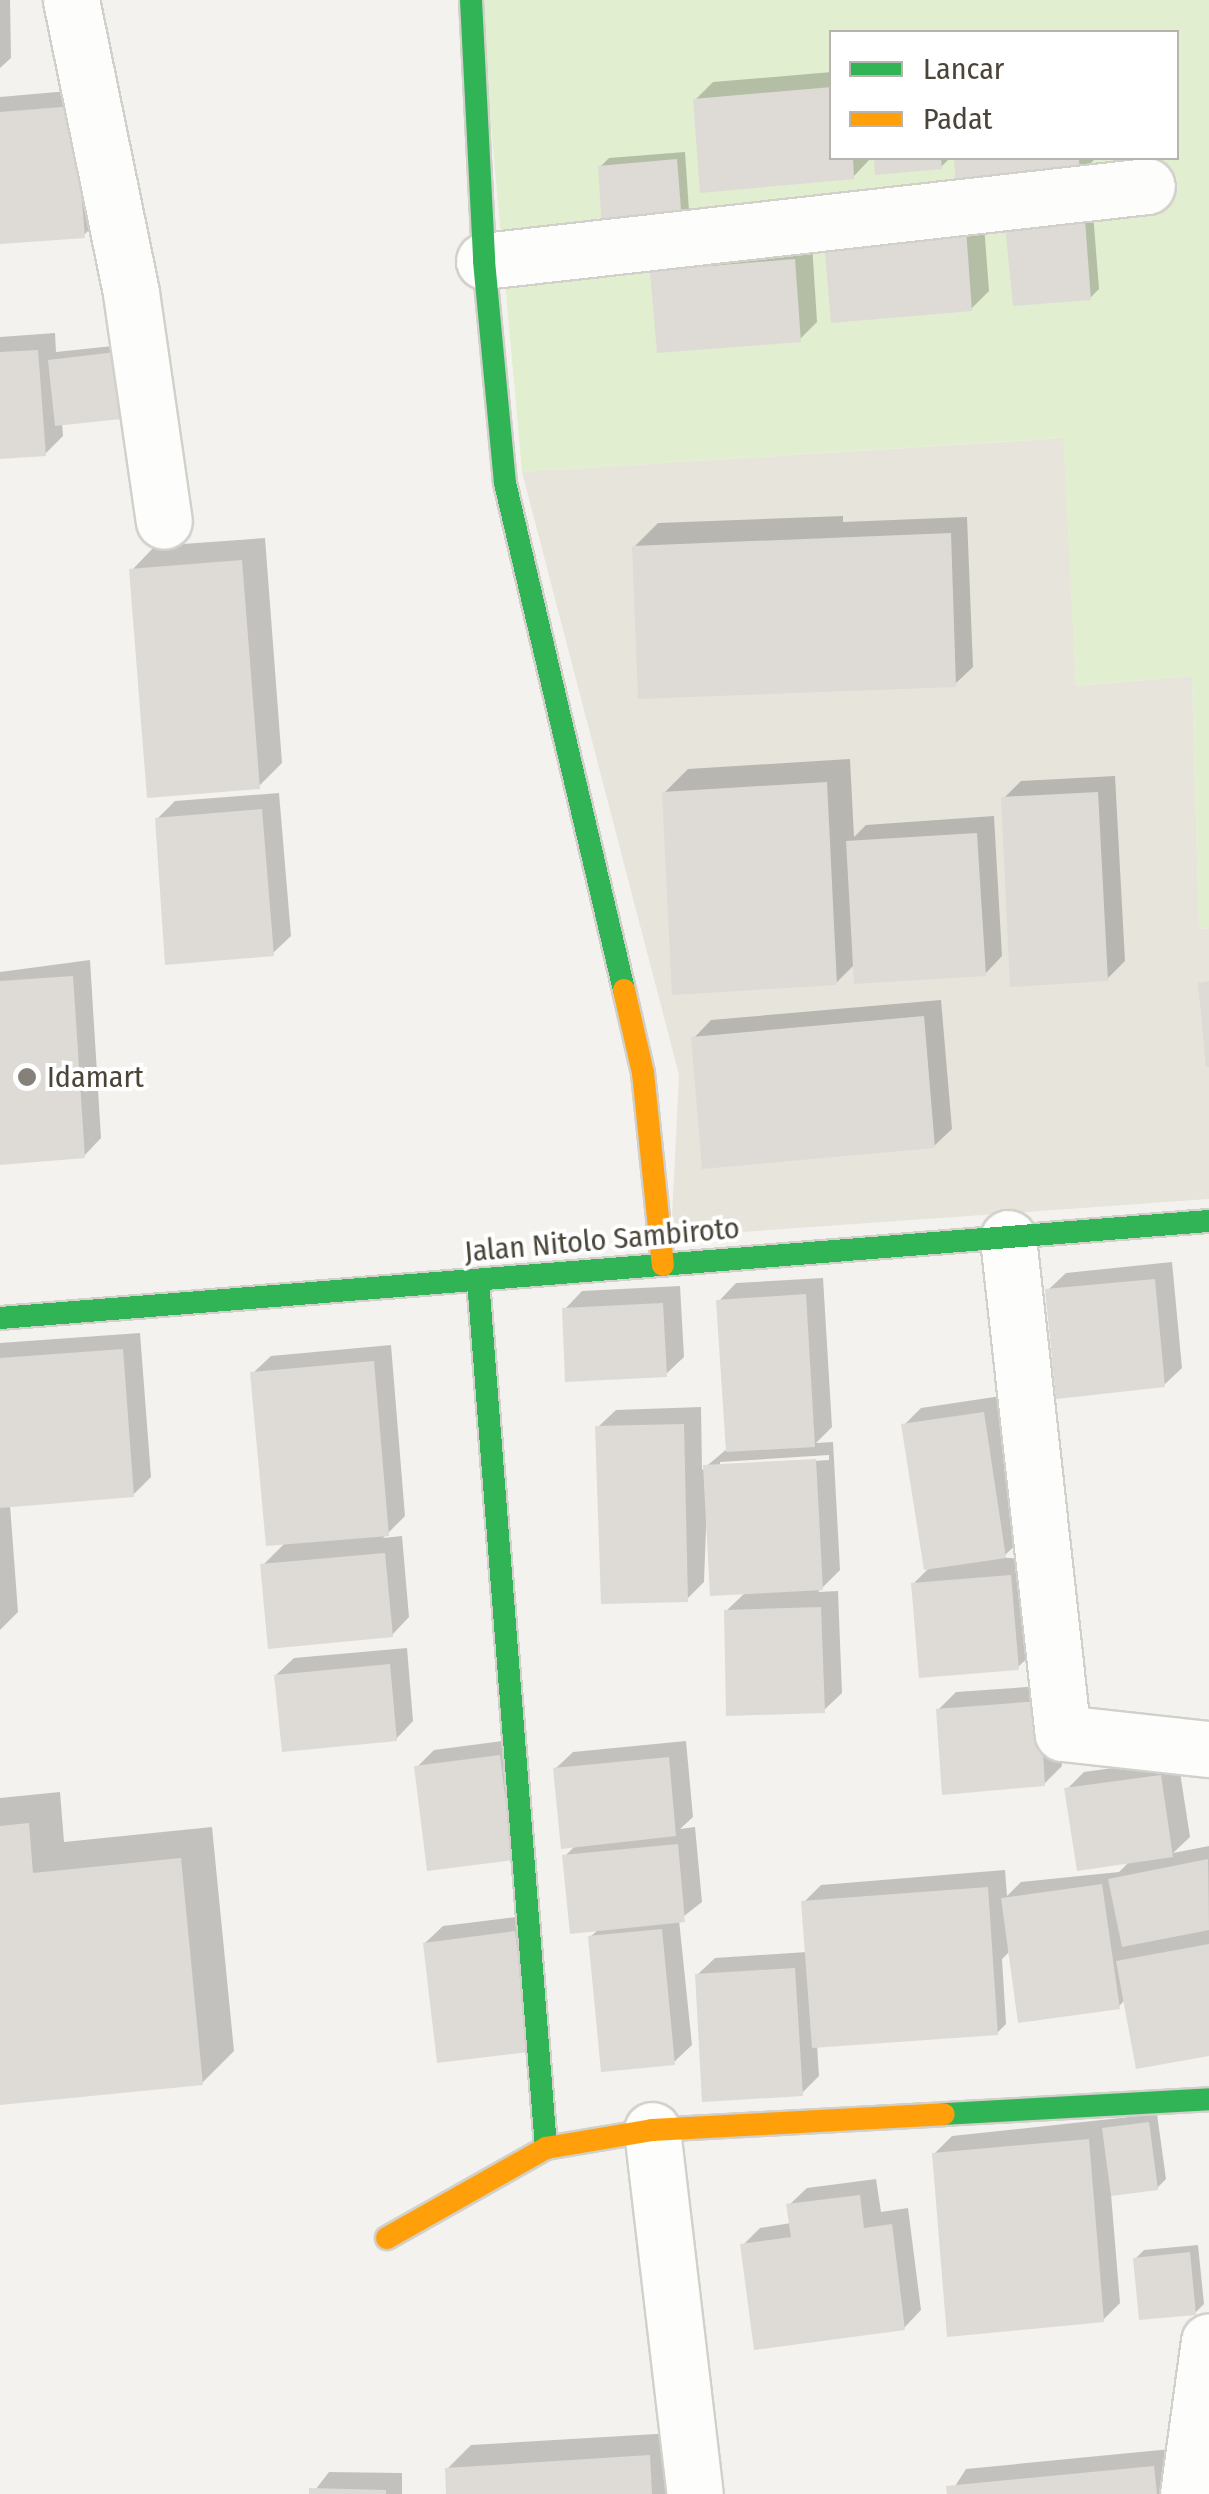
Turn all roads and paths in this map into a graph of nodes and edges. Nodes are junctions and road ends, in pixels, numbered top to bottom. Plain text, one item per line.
1 (71, 0) edge
2 (470, 0) edge
3 (1147, 186) dead end
4 (484, 261) junction
5 (164, 521) dead end
6 (1209, 1222) edge
7 (1008, 1238) junction
8 (663, 1265) junction
9 (478, 1280) junction
10 (0, 1318) edge
11 (1209, 1748) edge
12 (1209, 2099) edge
13 (652, 2130) junction
14 (546, 2148) junction
15 (387, 2238) dead end
16 (1209, 2341) edge
17 (695, 2494) edge
18 (1188, 2494) edge

1 - 5 street
2 - 4 street
3 - 4 street
4 - 8 street
6 - 7 street, Jalan Nitolo Sambiroto
7 - 8 street, Jalan Nitolo Sambiroto
7 - 11 street
8 - 9 street, Jalan Nitolo Sambiroto
9 - 10 street, Jalan Nitolo Sambiroto
9 - 14 street
12 - 13 street
13 - 14 street
13 - 17 street
14 - 15 street
16 - 18 street

